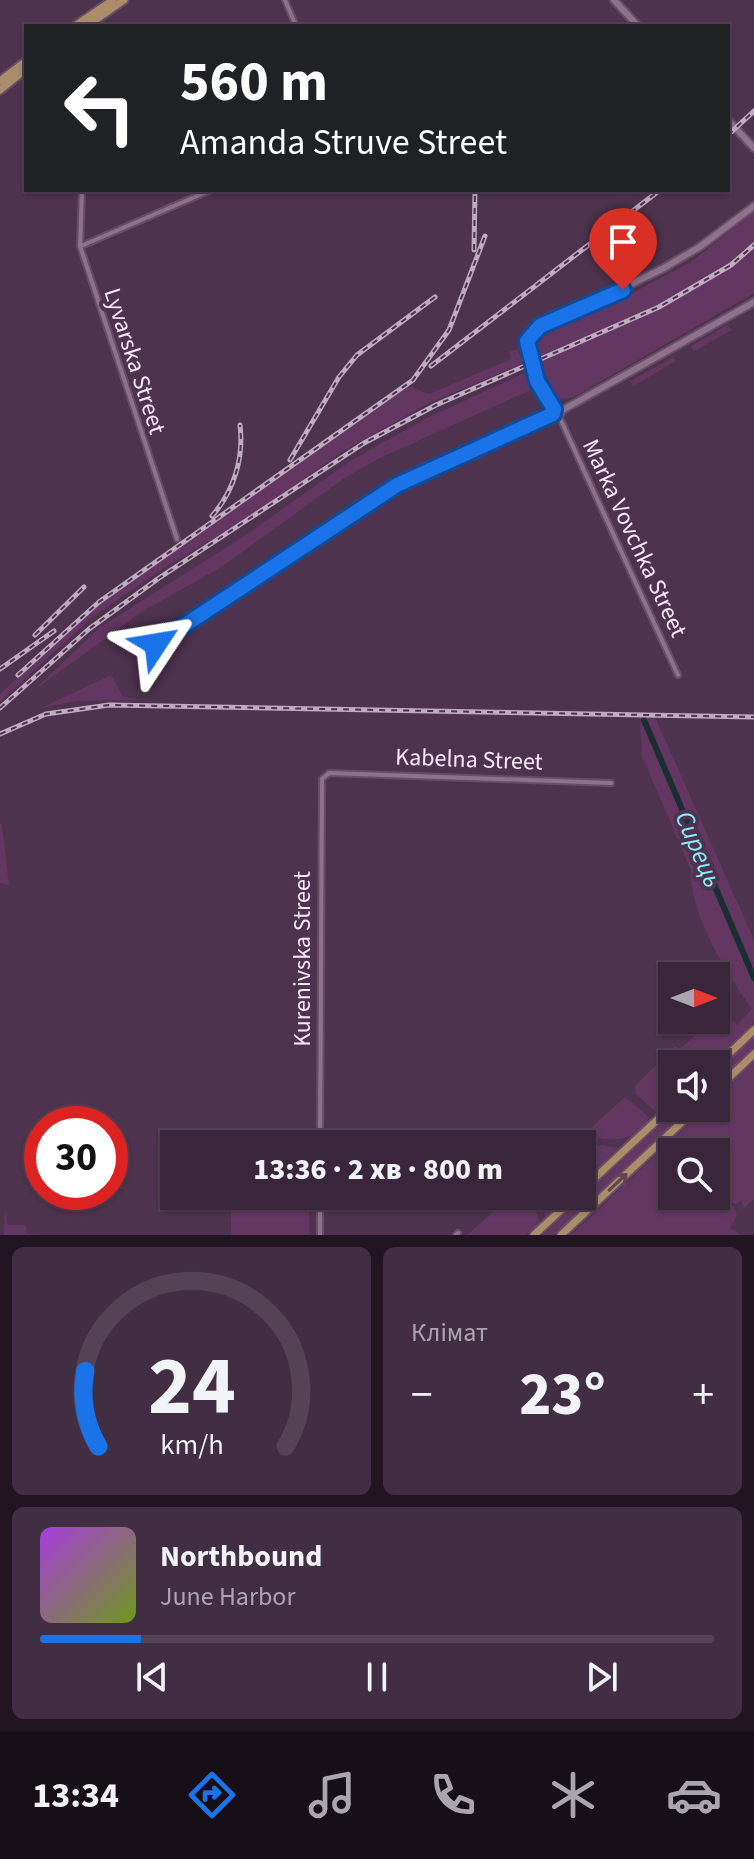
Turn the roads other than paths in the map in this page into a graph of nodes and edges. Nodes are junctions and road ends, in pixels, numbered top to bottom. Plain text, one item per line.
1 (113, 0) edge
2 (124, 0) edge
3 (285, 0) edge
4 (614, 0) edge
5 (79, 24) edge
6 (90, 24) edge
7 (295, 24) edge
8 (636, 24) edge
9 (24, 63) edge
10 (24, 71) edge
11 (0, 81) edge
12 (0, 90) edge
13 (730, 122) edge
14 (754, 148) edge
15 (82, 192) edge
16 (206, 192) edge
17 (754, 206) edge
18 (80, 246) junction
19 (754, 302) edge
20 (557, 413) junction
21 (177, 539) dead end
22 (156, 644) dead end
23 (678, 675) dead end
24 (326, 775) joint
25 (611, 783) dead end
26 (754, 1030) edge
27 (730, 1053) edge
28 (754, 1054) edge
29 (730, 1077) edge
30 (658, 1119) edge
31 (682, 1122) edge
32 (320, 1130) edge
33 (596, 1177) edge
34 (320, 1210) edge
35 (561, 1210) edge
36 (320, 1235) edge
37 (534, 1235) edge
38 (561, 1235) edge

1 - 5 main road
2 - 6 main road
3 - 7 street
4 - 8 main road
9 - 11 main road
10 - 12 main road
13 - 14 main road
15 - 18 street, Lyvarska Street
16 - 18 street
17 - 20 main road
18 - 21 street, Lyvarska Street
19 - 20 main road
20 - 22 street
20 - 23 street, Marka Vovchka Street
24 - 25 street, Kabelna Street
24 - 32 street, Kurenivska Street
26 - 27 main road
28 - 29 main road
30 - 33 main road
38 -> 31 main road
34 - 36 street
35 - 37 main road

